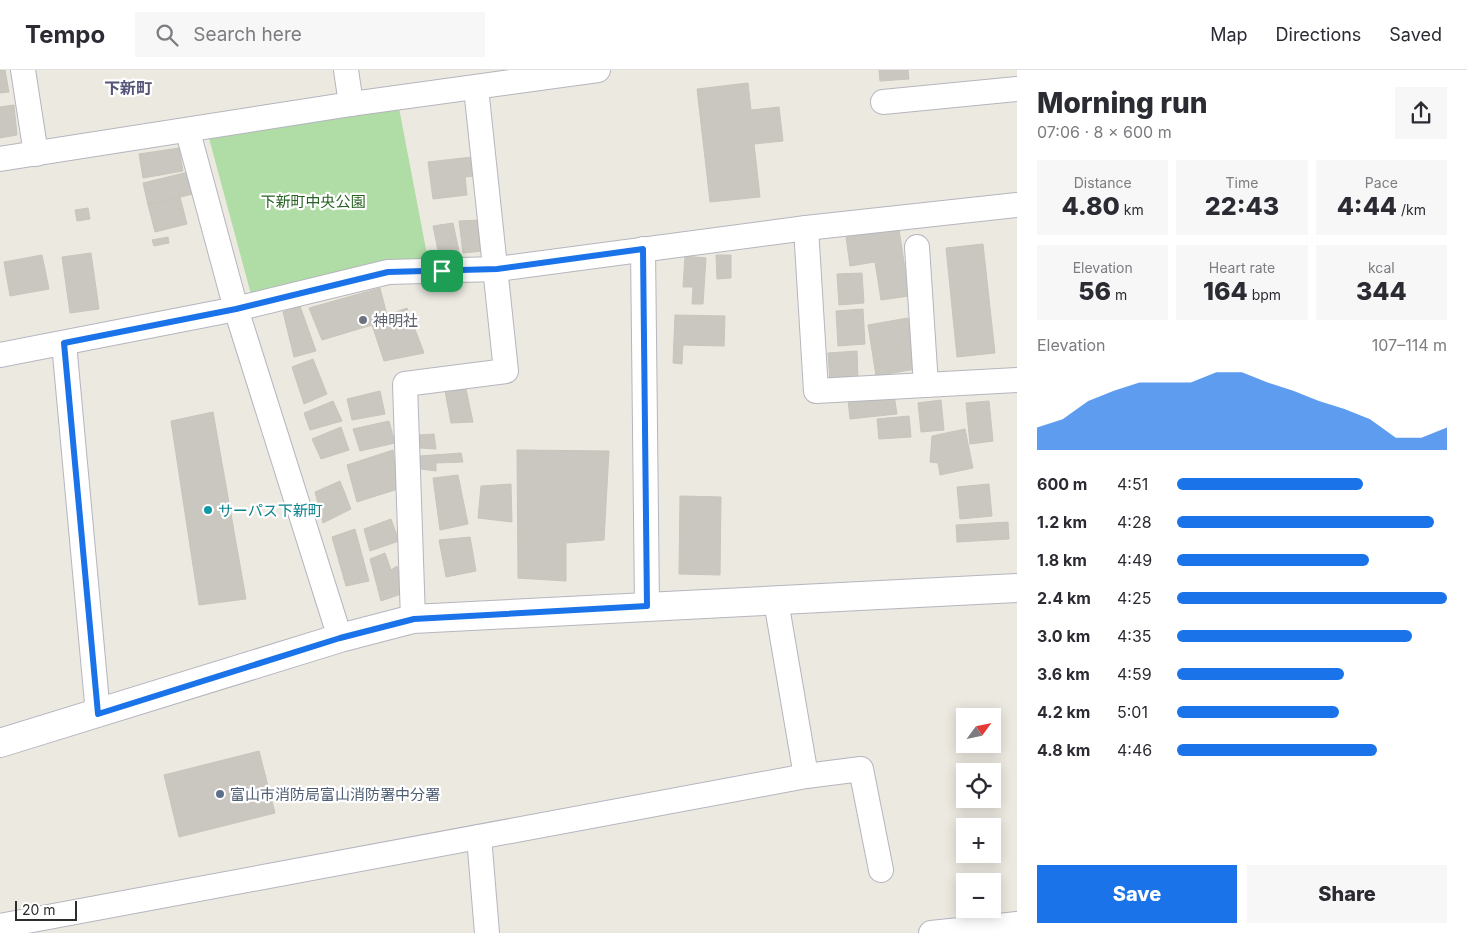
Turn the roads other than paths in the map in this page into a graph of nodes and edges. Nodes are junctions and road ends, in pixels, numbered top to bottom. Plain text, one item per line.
1 (23, 70) edge
2 (346, 70) edge
3 (598, 70) edge
4 (476, 88) junction
5 (1017, 89) edge
6 (883, 102) dead end
7 (351, 104) junction
8 (188, 132) junction
9 (36, 154) junction
10 (0, 159) edge
11 (1017, 205) edge
12 (806, 228) junction
13 (917, 247) dead end
14 (643, 249) junction
15 (497, 269) junction
16 (236, 309) junction
17 (64, 343) junction
18 (0, 355) edge
19 (1017, 380) edge
20 (926, 385) junction
21 (1017, 588) edge
22 (776, 601) junction
23 (647, 606) junction
24 (414, 619) junction
25 (340, 638) junction
26 (98, 714) junction
27 (0, 743) edge
28 (806, 776) junction
29 (479, 837) junction
30 (881, 870) dead end
31 (1017, 924) edge
32 (0, 926) edge
33 (486, 933) edge
34 (931, 933) edge

1 - 9 street
2 - 7 street
3 - 4 street
4 - 7 street
4 - 15 street
5 - 6 street
7 - 8 street
8 - 9 street
8 - 16 street
9 - 10 street
11 - 12 street
12 - 14 street
12 - 20 street
13 - 20 street
14 - 15 street
14 - 23 street
15 - 16 street
15 - 24 street
16 - 17 street
16 - 25 street
17 - 18 street
17 - 26 street
19 - 20 street
21 - 22 street
22 - 23 street
22 - 28 street
23 - 24 street
24 - 25 street
25 - 26 street
26 - 27 street
28 - 29 street
28 - 30 street
29 - 32 street
29 - 33 street
31 - 34 street

